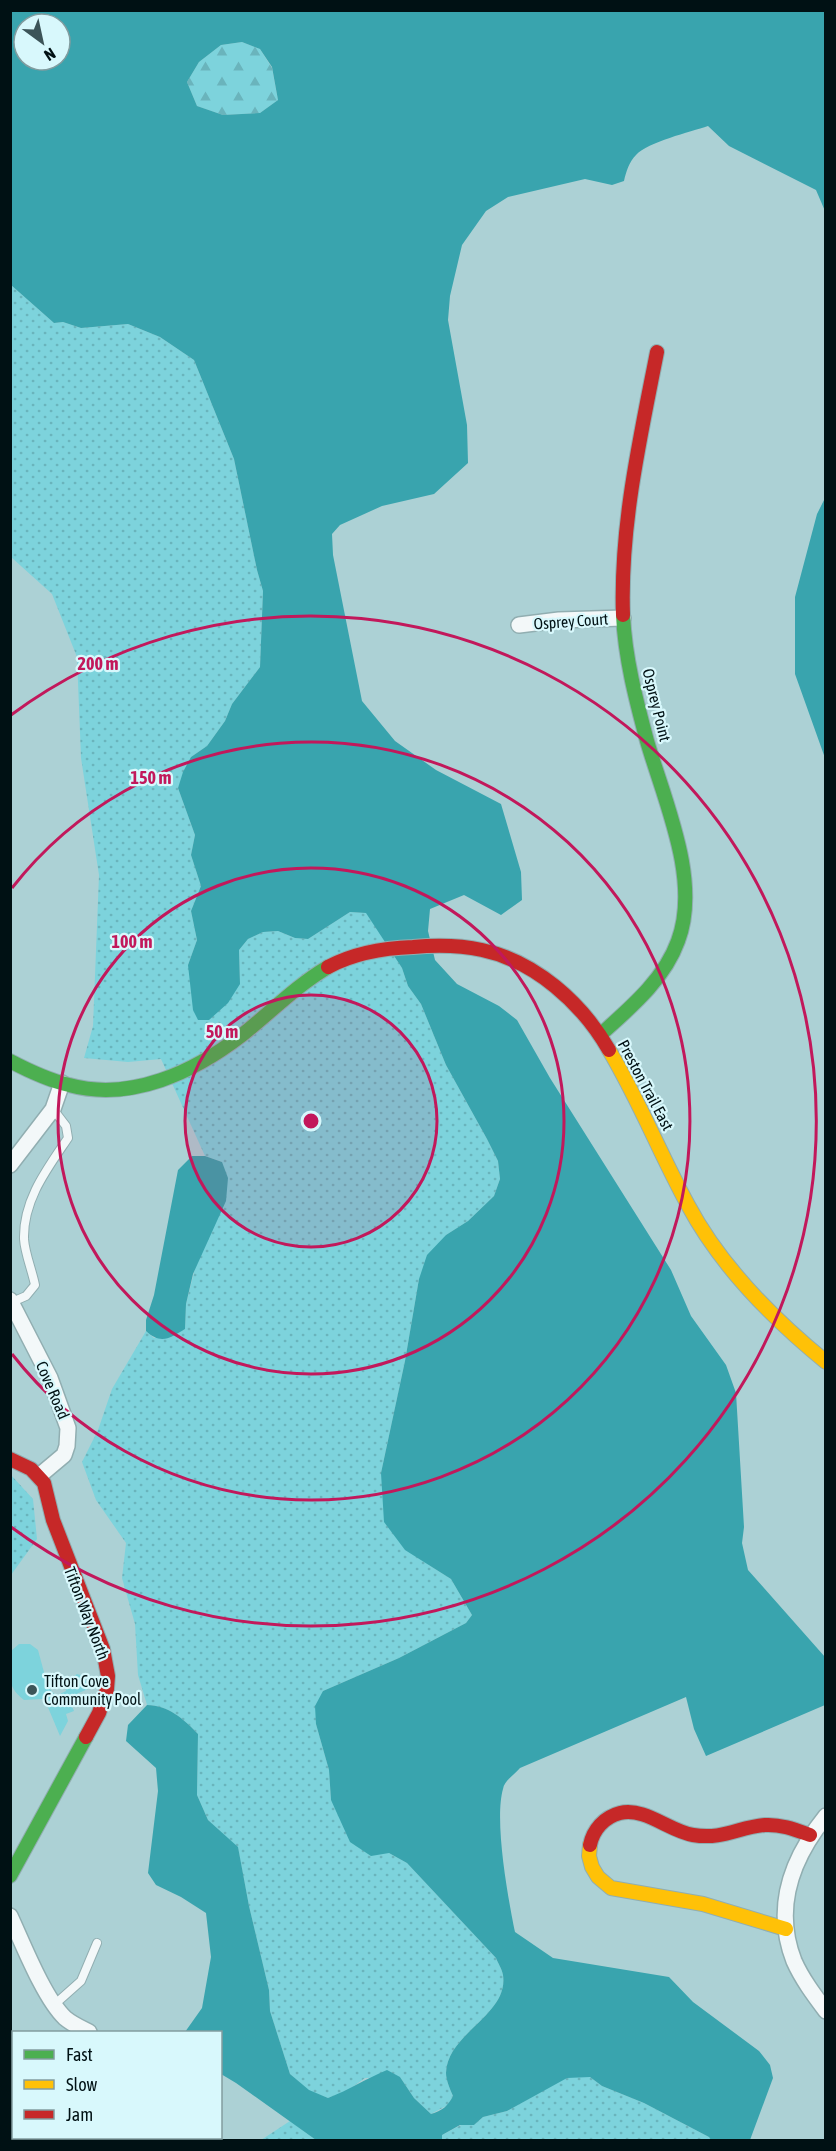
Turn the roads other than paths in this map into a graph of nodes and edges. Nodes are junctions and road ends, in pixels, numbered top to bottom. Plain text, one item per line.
1 (657, 352) dead end
2 (623, 618) junction
3 (519, 625) dead end
4 (600, 1035) junction
5 (12, 1064) edge
6 (62, 1083) junction
7 (53, 1109) junction
8 (10, 1165) edge
9 (11, 1301) edge
10 (825, 1362) edge
11 (10, 1459) edge
12 (39, 1476) junction
13 (825, 1816) edge
14 (810, 1835) junction
15 (10, 1876) edge
16 (10, 1916) edge
17 (786, 1929) junction
18 (97, 1943) dead end
19 (54, 2005) junction
20 (825, 2011) edge
21 (87, 2031) edge

1 - 2 street, Osprey Point
2 - 3 street, Osprey Court
2 - 4 street, Osprey Point
4 - 6 street, Preston Trail East
4 - 10 street, Preston Trail East
5 - 6 street, Preston Trail East
6 - 7 street
7 - 8 street
7 - 9 lane
9 - 12 street, Cove Road
11 - 12 street
12 - 15 street, Tifton Way North
13 - 14 street
14 - 17 street
14 - 17 street
16 - 19 street
17 - 20 street
18 - 19 lane
19 - 21 street

